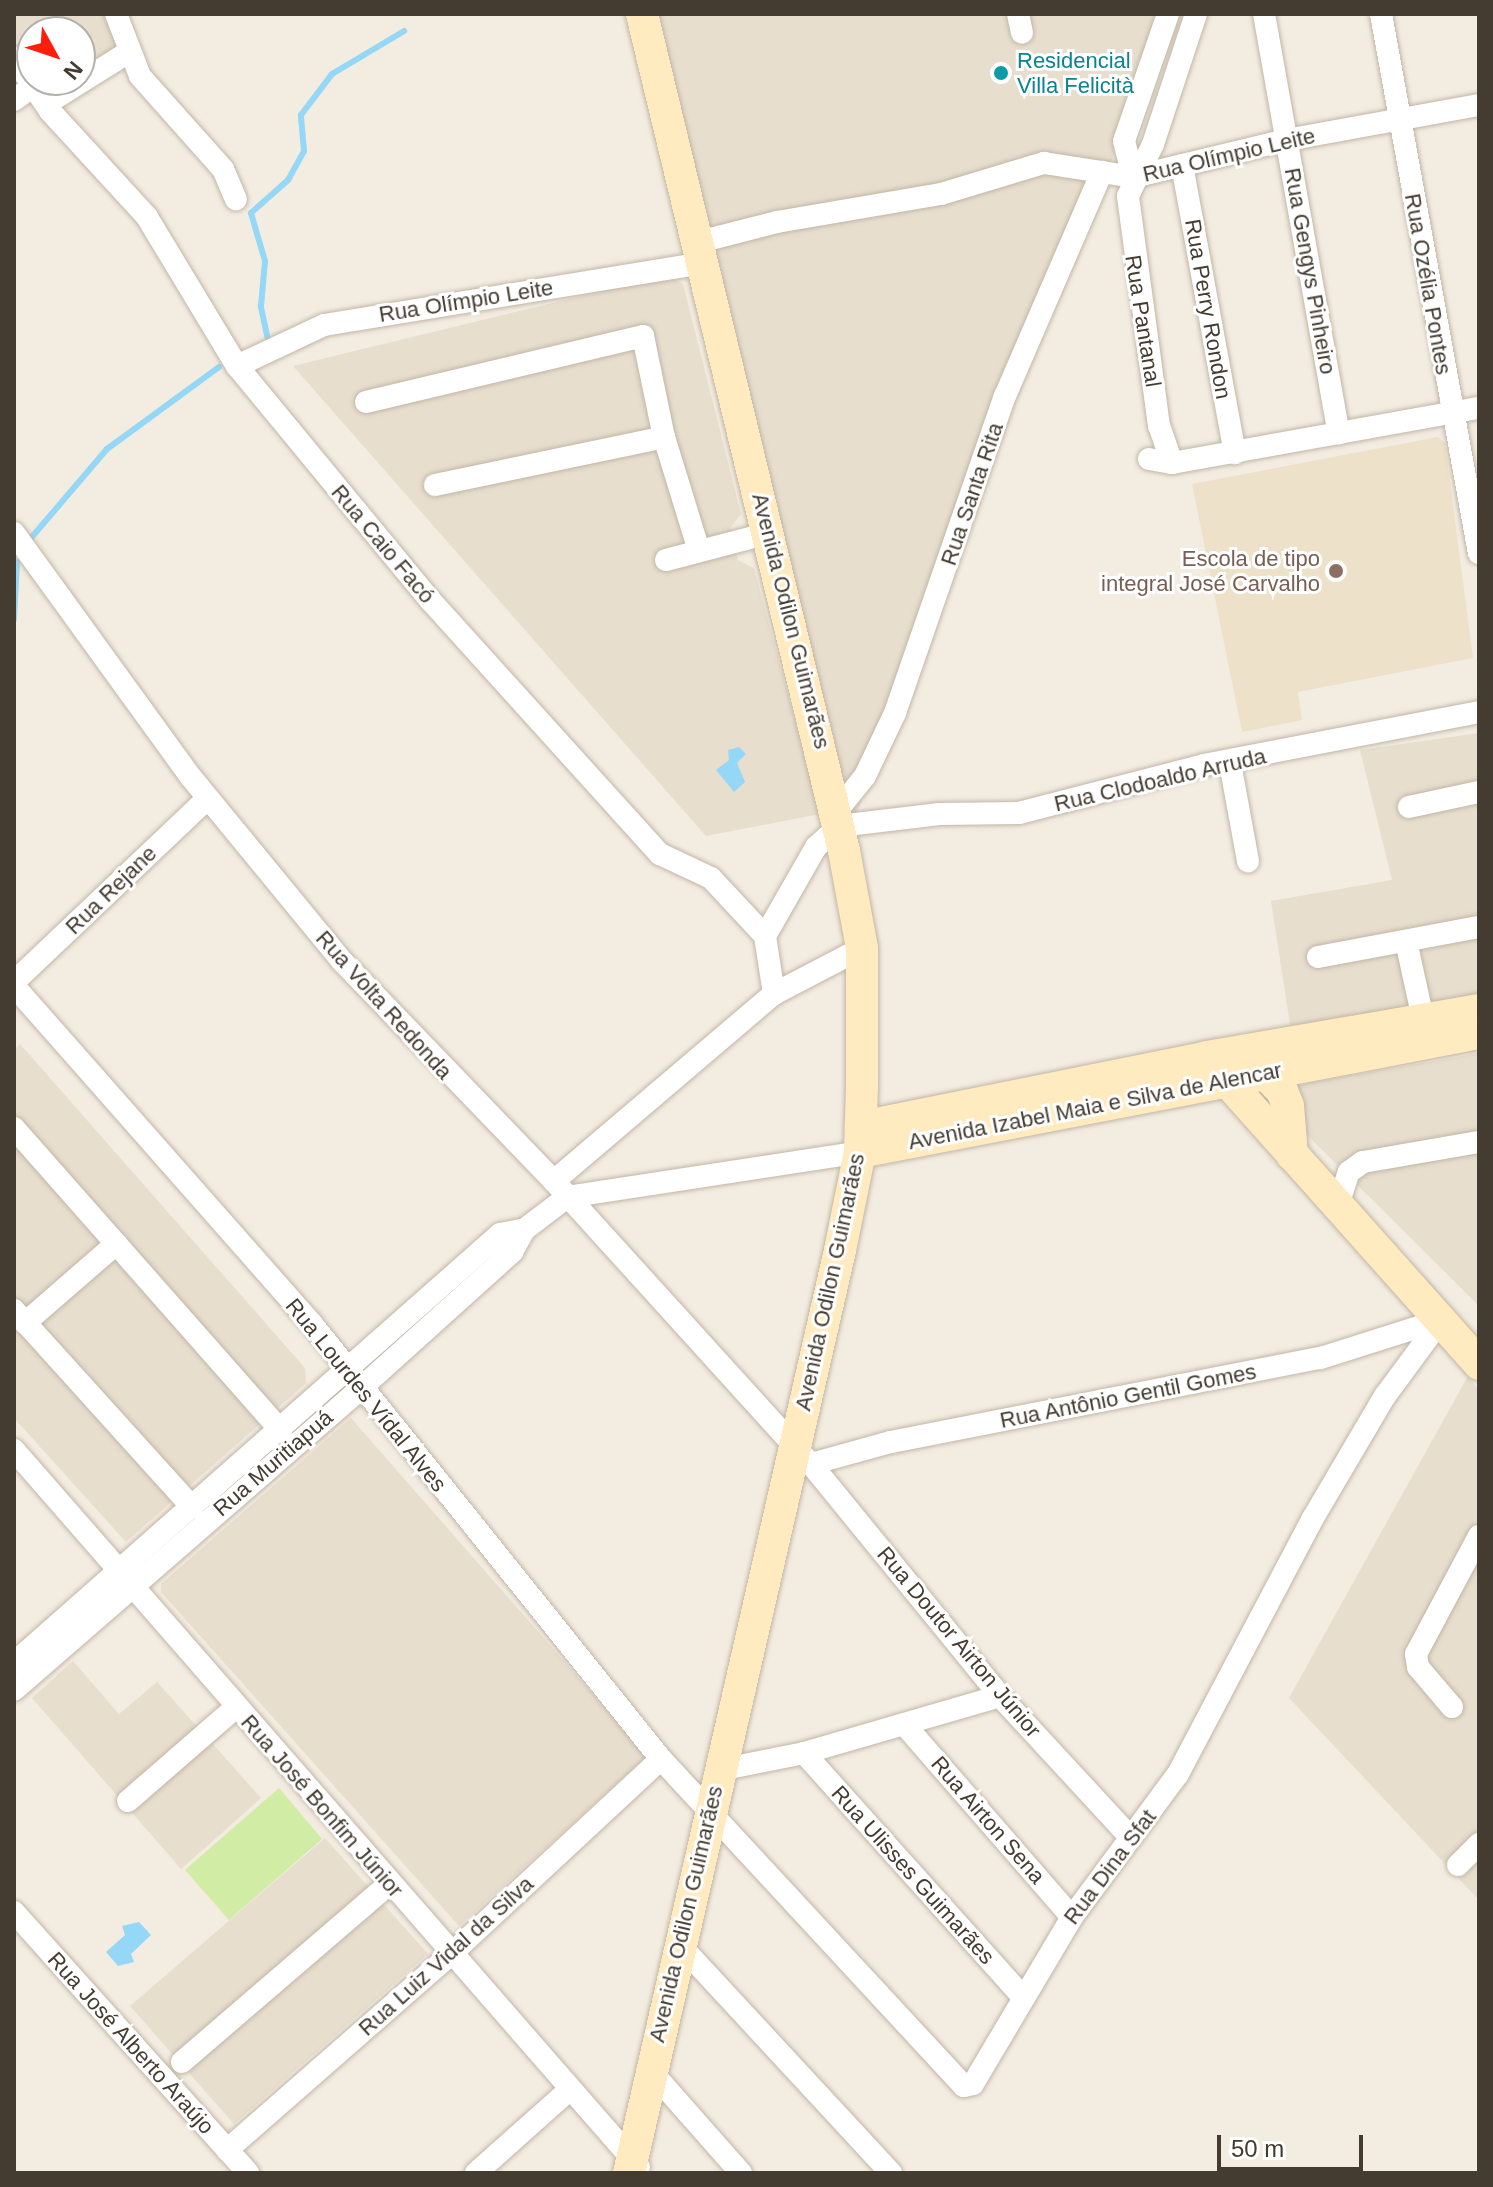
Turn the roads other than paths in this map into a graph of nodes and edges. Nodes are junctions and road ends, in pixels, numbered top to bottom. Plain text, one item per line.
1 (116, 14) edge
2 (642, 14) edge
3 (1168, 14) edge
4 (1196, 14) edge
5 (1264, 14) edge
6 (1381, 14) edge
7 (127, 53) junction
8 (96, 68) edge
9 (34, 96) edge
10 (40, 96) edge
11 (14, 100) edge
12 (1479, 105) edge
13 (1399, 118) junction
14 (1286, 140) junction
15 (1182, 165) junction
16 (1102, 172) junction
17 (1133, 177) junction
18 (236, 199) dead end
19 (702, 253) junction
20 (237, 366) junction
21 (366, 402) dead end
22 (1479, 408) edge
23 (1450, 413) junction
24 (1339, 433) junction
25 (664, 437) junction
26 (1235, 453) junction
27 (1149, 459) dead end
28 (1172, 463) junction
29 (435, 485) dead end
30 (14, 533) edge
31 (769, 533) junction
32 (699, 551) junction
33 (1479, 553) edge
34 (666, 560) dead end
35 (1479, 712) edge
36 (1230, 763) junction
37 (1479, 792) edge
38 (208, 798) junction
39 (1409, 807) dead end
40 (838, 819) junction
41 (1248, 861) dead end
42 (1479, 927) edge
43 (765, 936) junction
44 (1406, 941) junction
45 (862, 948) junction
46 (1318, 957) dead end
47 (14, 984) edge
48 (774, 994) junction
49 (1479, 1010) edge
50 (1423, 1019) junction
51 (1479, 1033) edge
52 (1254, 1062) junction
53 (1215, 1068) junction
54 (14, 1128) edge
55 (861, 1140) junction
56 (1479, 1142) edge
57 (1292, 1155) junction
58 (561, 1189) junction
59 (1338, 1205) junction
60 (116, 1244) junction
61 (20, 1316) edge
62 (1441, 1320) junction
63 (1479, 1364) edge
64 (354, 1381) junction
65 (281, 1431) junction
66 (14, 1450) edge
67 (803, 1454) junction
68 (192, 1507) junction
69 (1479, 1536) edge
70 (126, 1578) junction
71 (14, 1663) edge
72 (14, 1690) edge
73 (1000, 1696) junction
74 (236, 1707) junction
75 (1452, 1707) dead end
76 (904, 1724) junction
77 (804, 1753) junction
78 (661, 1759) junction
79 (719, 1770) junction
80 (128, 1801) dead end
81 (710, 1812) junction
82 (1129, 1836) junction
83 (1479, 1844) edge
84 (1458, 1865) dead end
85 (390, 1883) junction
86 (14, 1912) edge
87 (1072, 1917) junction
88 (679, 1944) junction
89 (450, 1955) junction
90 (1023, 1997) junction
91 (182, 2062) dead end
92 (651, 2071) junction
93 (569, 2090) junction
94 (227, 2150) junction
95 (635, 2169) edge
96 (248, 2173) edge
97 (476, 2173) edge
98 (741, 2173) edge
99 (891, 2173) edge

1 - 7 street
2 - 19 street, Avenida Odilon Guimarães
3 - 17 street
4 - 17 street
5 - 14 street, Rua Gengys Pinheiro
6 - 13 street, Rua Ozélia Pontes
7 - 8 street
7 - 18 street
9 - 11 street
10 - 20 street, Rua Caio Facó
12 - 13 street, Rua Olímpio Leite
13 - 14 street, Rua Olímpio Leite
13 - 23 street, Rua Ozélia Pontes
14 - 15 street, Rua Olímpio Leite
14 - 24 street, Rua Gengys Pinheiro
15 - 17 street, Rua Olímpio Leite
15 - 26 street, Rua Perry Rondon
16 - 17 street, Rua Olímpio Leite
16 - 19 street, Rua Olímpio Leite
16 - 40 street, Rua Santa Rita
17 - 28 street, Rua Pantanal
19 - 20 street, Rua Olímpio Leite
19 - 31 street, Avenida Odilon Guimarães
20 - 43 street, Rua Caio Facó
21 - 25 street
22 - 23 street
23 - 24 street
23 - 33 street, Rua Ozélia Pontes
24 - 26 street
25 - 29 street
25 - 32 street
26 - 28 street
27 - 28 street
30 - 38 street, Rua Volta Redonda
31 - 32 street
31 - 40 street, Avenida Odilon Guimarães
32 - 34 street
35 - 36 street, Rua Clodoaldo Arruda
36 - 40 street, Rua Clodoaldo Arruda
36 - 41 street
37 - 39 street
38 - 47 street, Rua Rejane
38 - 58 street, Rua Volta Redonda
40 - 43 street
40 - 45 street, Avenida Odilon Guimarães
42 - 44 street
43 - 48 street
44 - 46 street
44 - 50 street
45 - 48 street, Rua Muritiapuá
45 - 55 street, Avenida Odilon Guimarães
47 - 64 street, Rua Lourdes Vídal Alves
48 - 58 street, Rua Muritiapuá
49 - 50 street, Avenida Izabel Maia e Silva de Alencar
50 - 52 street, Avenida Izabel Maia e Silva de Alencar
51 - 52 street, Avenida Izabel Maia e Silva de Alencar
52 - 53 street, Avenida Izabel Maia e Silva de Alencar
52 - 57 street
53 - 55 street, Avenida Izabel Maia e Silva de Alencar
53 - 57 street
54 - 60 street
55 - 58 street, Avenida Izabel Maia e Silva de Alencar
55 - 67 street, Avenida Odilon Guimarães
56 - 59 street
57 - 59 street
58 - 64 street, Rua Muritiapuá
58 - 67 street, Rua Volta Redonda
59 - 62 street
60 - 61 street
60 - 65 street
61 - 68 street
62 - 63 street
62 - 67 street, Rua Antônio Gentil Gomes
62 - 82 street, Rua Dina Sfat
64 - 65 street, Rua Muritiapuá
64 - 70 street, Rua Muritiapuá
64 - 78 street, Rua Lourdes Vídal Alves
65 - 68 street, Rua Muritiapuá
66 - 70 street, Rua José Bonfim Júnior
67 - 73 street, Rua Doutor Airton Júnior
67 - 79 street, Avenida Odilon Guimarães
68 - 70 street, Rua Muritiapuá
69 - 75 street
70 - 71 street, Rua Muritiapuá
70 - 72 street, Rua Muritiapuá
70 - 74 street, Rua José Bonfim Júnior
73 - 76 street
73 - 82 street, Rua Doutor Airton Júnior
74 - 80 street
74 - 85 street, Rua José Bonfim Júnior
76 - 77 street
76 - 87 street, Rua Airton Sena
77 - 79 street
77 - 90 street, Rua Ulisses Guimarães
78 - 81 street, Rua Lourdes Vídal Alves
78 - 89 street, Rua Luiz Vidal da Silva
79 - 81 street, Avenida Odilon Guimarães
81 - 88 street, Avenida Odilon Guimarães
81 - 90 street, Rua Dina Sfat
82 - 87 street, Rua Dina Sfat
83 - 84 street
85 - 89 street, Rua José Bonfim Júnior
85 - 91 street
86 - 94 street, Rua José Alberto Araújo
87 - 90 street, Rua Dina Sfat
88 - 92 street, Avenida Odilon Guimarães
88 - 99 street
89 - 93 street, Rua José Bonfim Júnior
89 - 94 street, Rua Luiz Vidal da Silva
92 - 95 street, Avenida Odilon Guimarães
92 - 98 street
93 - 95 street, Rua José Bonfim Júnior
93 - 97 street
94 - 96 street, Rua José Alberto Araújo

